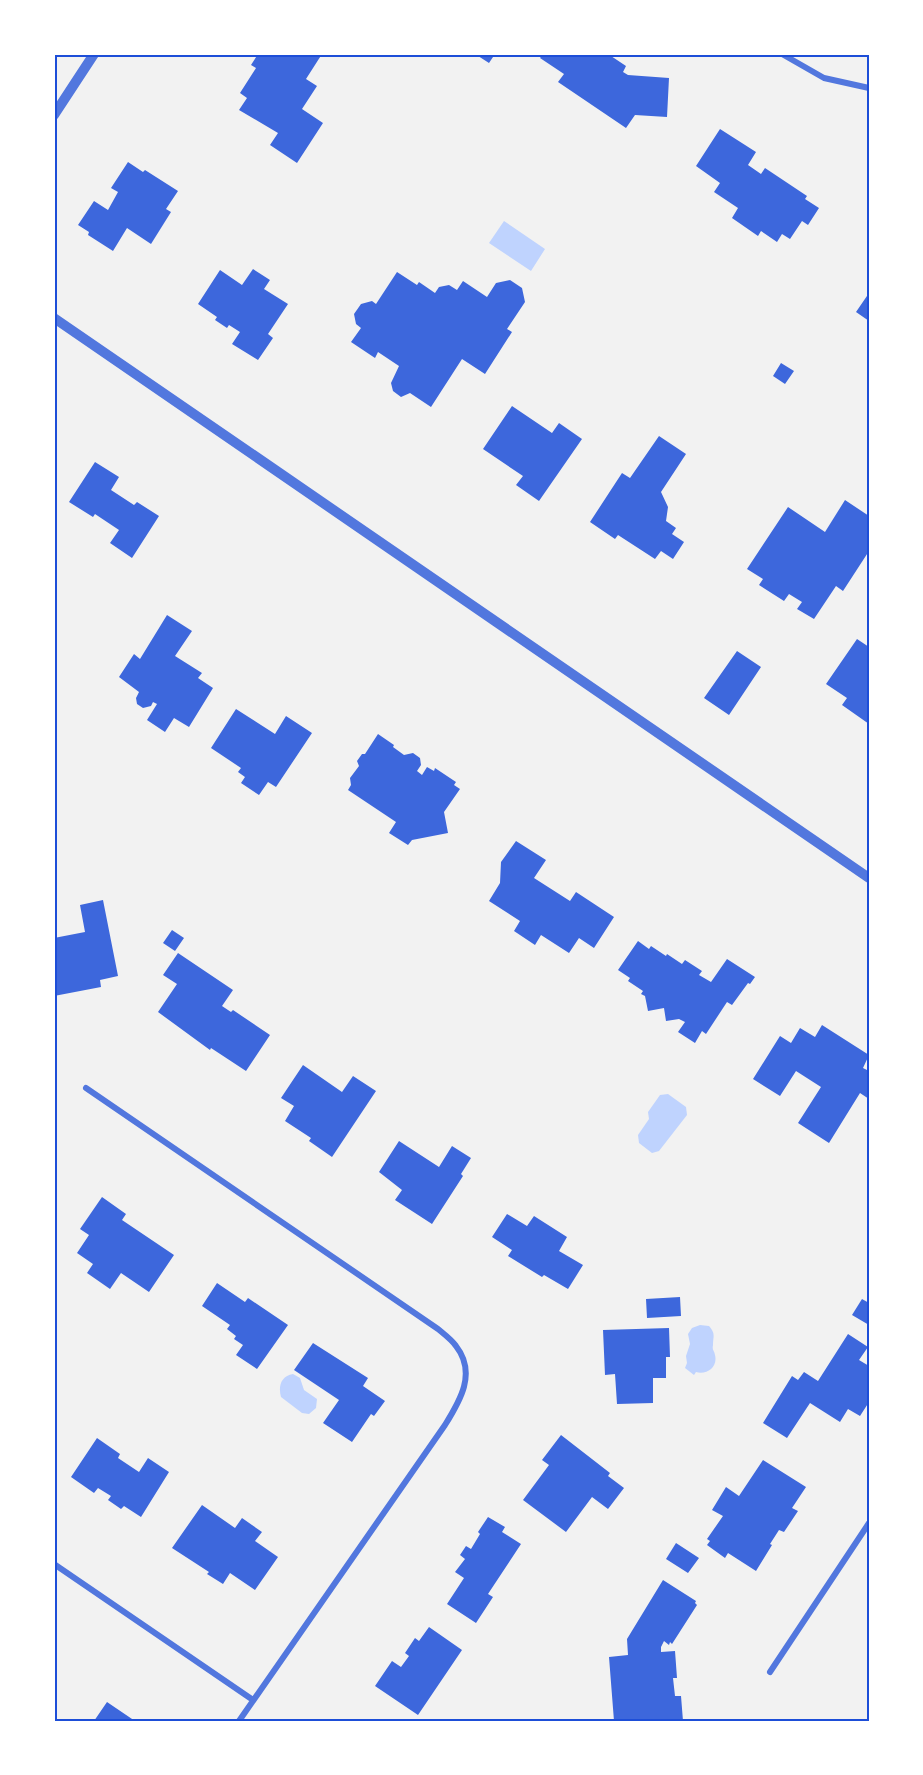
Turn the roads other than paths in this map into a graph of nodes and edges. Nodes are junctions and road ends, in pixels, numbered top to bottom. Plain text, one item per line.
1 (94, 54) edge
2 (782, 54) edge
3 (869, 88) edge
4 (54, 115) edge
5 (54, 318) edge
6 (869, 878) edge
7 (86, 1088) dead end
8 (869, 1523) edge
9 (54, 1564) edge
10 (770, 1672) dead end
11 (253, 1700) junction
12 (239, 1721) edge

1 - 4 street
2 - 3 street
5 - 6 street
7 - 11 street
8 - 10 street
9 - 11 street
11 - 12 street

